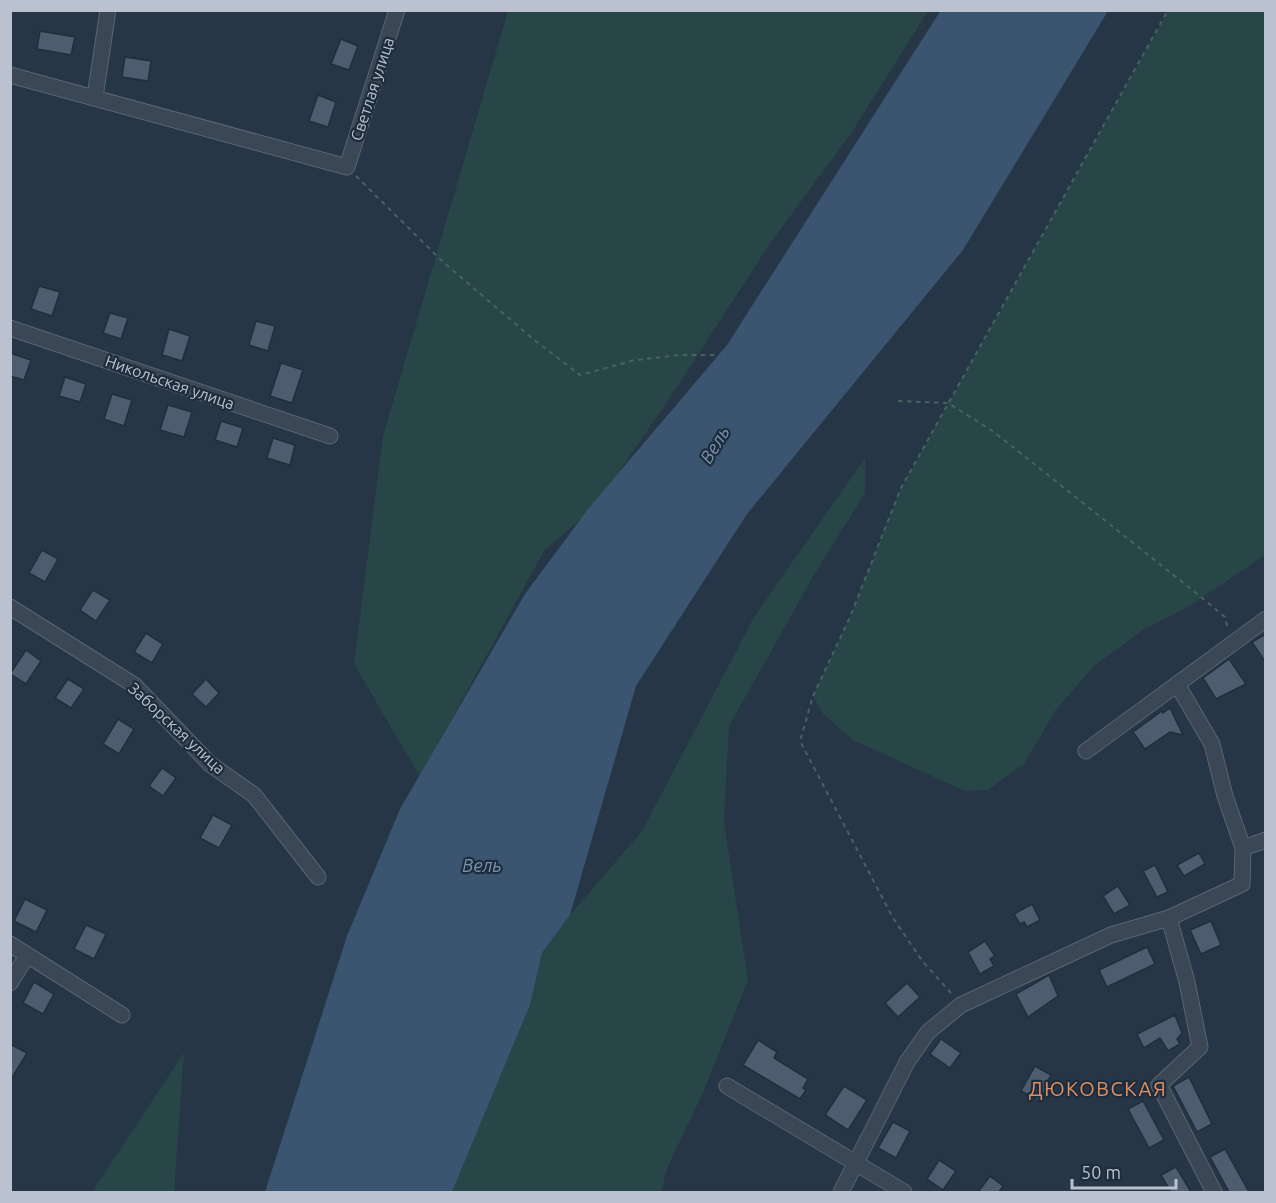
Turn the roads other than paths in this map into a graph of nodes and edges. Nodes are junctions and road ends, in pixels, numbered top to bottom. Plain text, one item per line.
1 (108, 10) edge
2 (397, 10) edge
3 (10, 75) edge
4 (95, 97) junction
5 (10, 328) edge
6 (330, 436) dead end
7 (10, 607) edge
8 (1266, 619) edge
9 (1177, 684) junction
10 (1086, 751) dead end
11 (1266, 840) edge
12 (1243, 848) junction
13 (318, 877) dead end
14 (1169, 918) junction
15 (10, 944) edge
16 (27, 956) junction
17 (10, 983) edge
18 (122, 1015) dead end
19 (727, 1086) dead end
20 (855, 1164) junction
21 (841, 1192) edge
22 (904, 1192) edge
23 (1214, 1192) edge

1 - 4 street
2 - 4 street, Светлая улица
3 - 4 street
5 - 6 street, Никольская улица
7 - 13 street, Заборская улица
8 - 9 street
9 - 10 street
9 - 12 street
11 - 12 street
12 - 14 street
14 - 20 street
14 - 23 street
15 - 16 street
16 - 17 street
16 - 18 street
19 - 20 street
20 - 21 street
20 - 22 street

